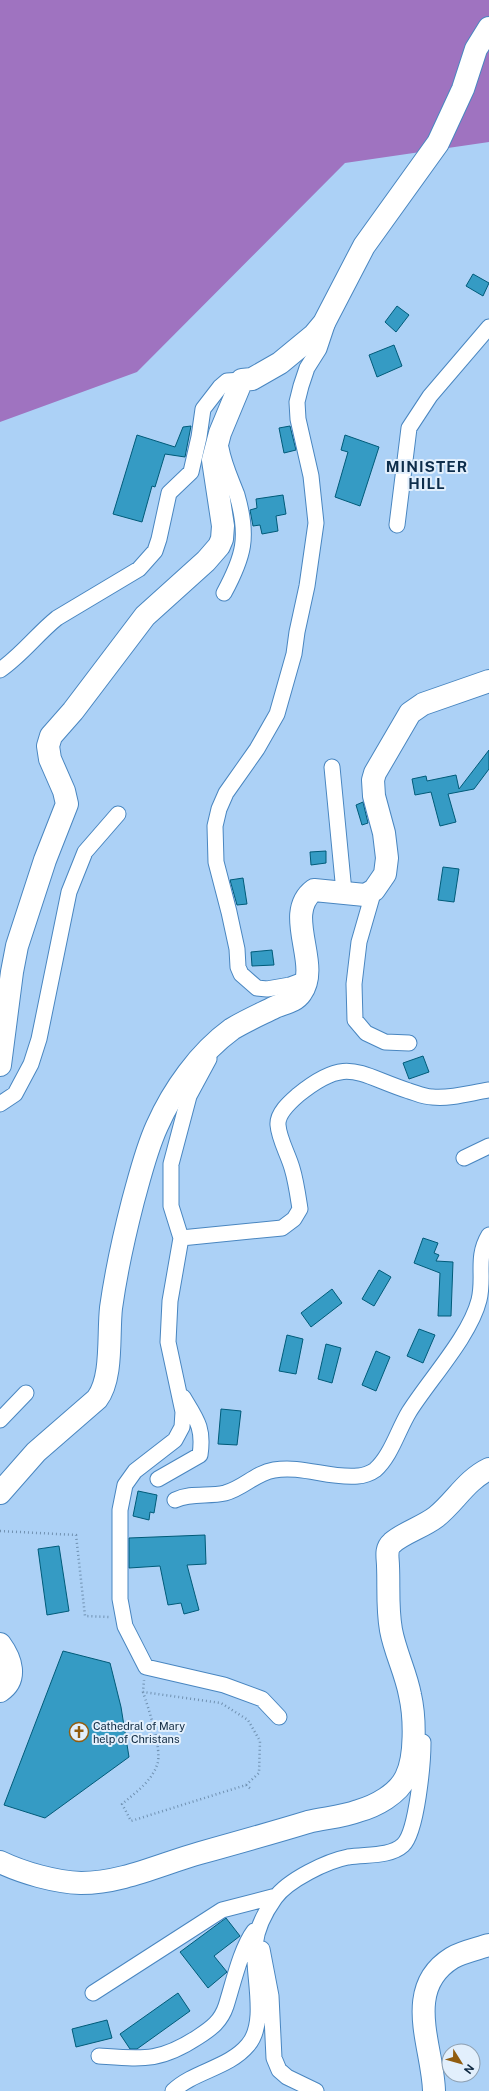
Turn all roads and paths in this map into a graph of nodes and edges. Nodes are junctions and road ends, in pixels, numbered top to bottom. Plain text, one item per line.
1 (489, 28) edge
2 (333, 306) junction
3 (489, 327) edge
4 (242, 380) junction
5 (219, 438) junction
6 (397, 525) dead end
7 (224, 593) dead end
8 (0, 670) edge
9 (489, 681) edge
10 (332, 767) dead end
11 (118, 814) dead end
12 (374, 890) junction
13 (344, 892) junction
14 (306, 979) junction
15 (218, 1042) junction
16 (409, 1044) dead end
17 (0, 1061) edge
18 (489, 1090) edge
19 (0, 1104) edge
20 (489, 1146) edge
21 (464, 1158) dead end
22 (489, 1224) edge
23 (489, 1236) edge
24 (181, 1238) junction
25 (178, 1390) junction
26 (26, 1394) dead end
27 (0, 1420) edge
28 (489, 1469) edge
29 (158, 1479) dead end
30 (0, 1493) edge
31 (175, 1500) dead end
32 (0, 1532) edge
33 (124, 1618) junction
34 (0, 1644) edge
35 (146, 1668) junction
36 (0, 1691) edge
37 (143, 1692) junction
38 (411, 1699) junction
39 (279, 1717) dead end
40 (246, 1784) junction
41 (252, 1790) dead end
42 (0, 1862) edge
43 (276, 1896) junction
44 (260, 1922) junction
45 (489, 1945) edge
46 (93, 1993) dead end
47 (99, 2056) dead end
48 (173, 2091) edge
49 (316, 2091) edge
50 (434, 2091) edge

1 - 2 main road
2 - 4 main road
2 - 14 street
3 - 6 street
4 - 5 main road
4 - 8 street
5 - 7 street
5 - 17 main road
9 - 12 main road
10 - 13 street
11 - 19 street
12 - 13 main road
12 - 16 street
13 - 14 main road
14 - 15 main road
15 - 24 street
15 - 30 main road
18 - 24 street
20 - 21 street
22 - 23 street
23 - 31 street
24 - 25 street
25 - 29 street
25 - 33 street
26 - 27 street
28 - 38 main road
32 - 33 path
33 - 35 street
34 - 36 main road
35 - 37 path
35 - 39 street
37 - 40 path
37 - 40 path
38 - 42 main road
38 - 43 street
40 - 41 path
43 - 44 street
43 - 46 street
44 - 47 street
44 - 48 street
44 - 49 street
45 - 50 main road

